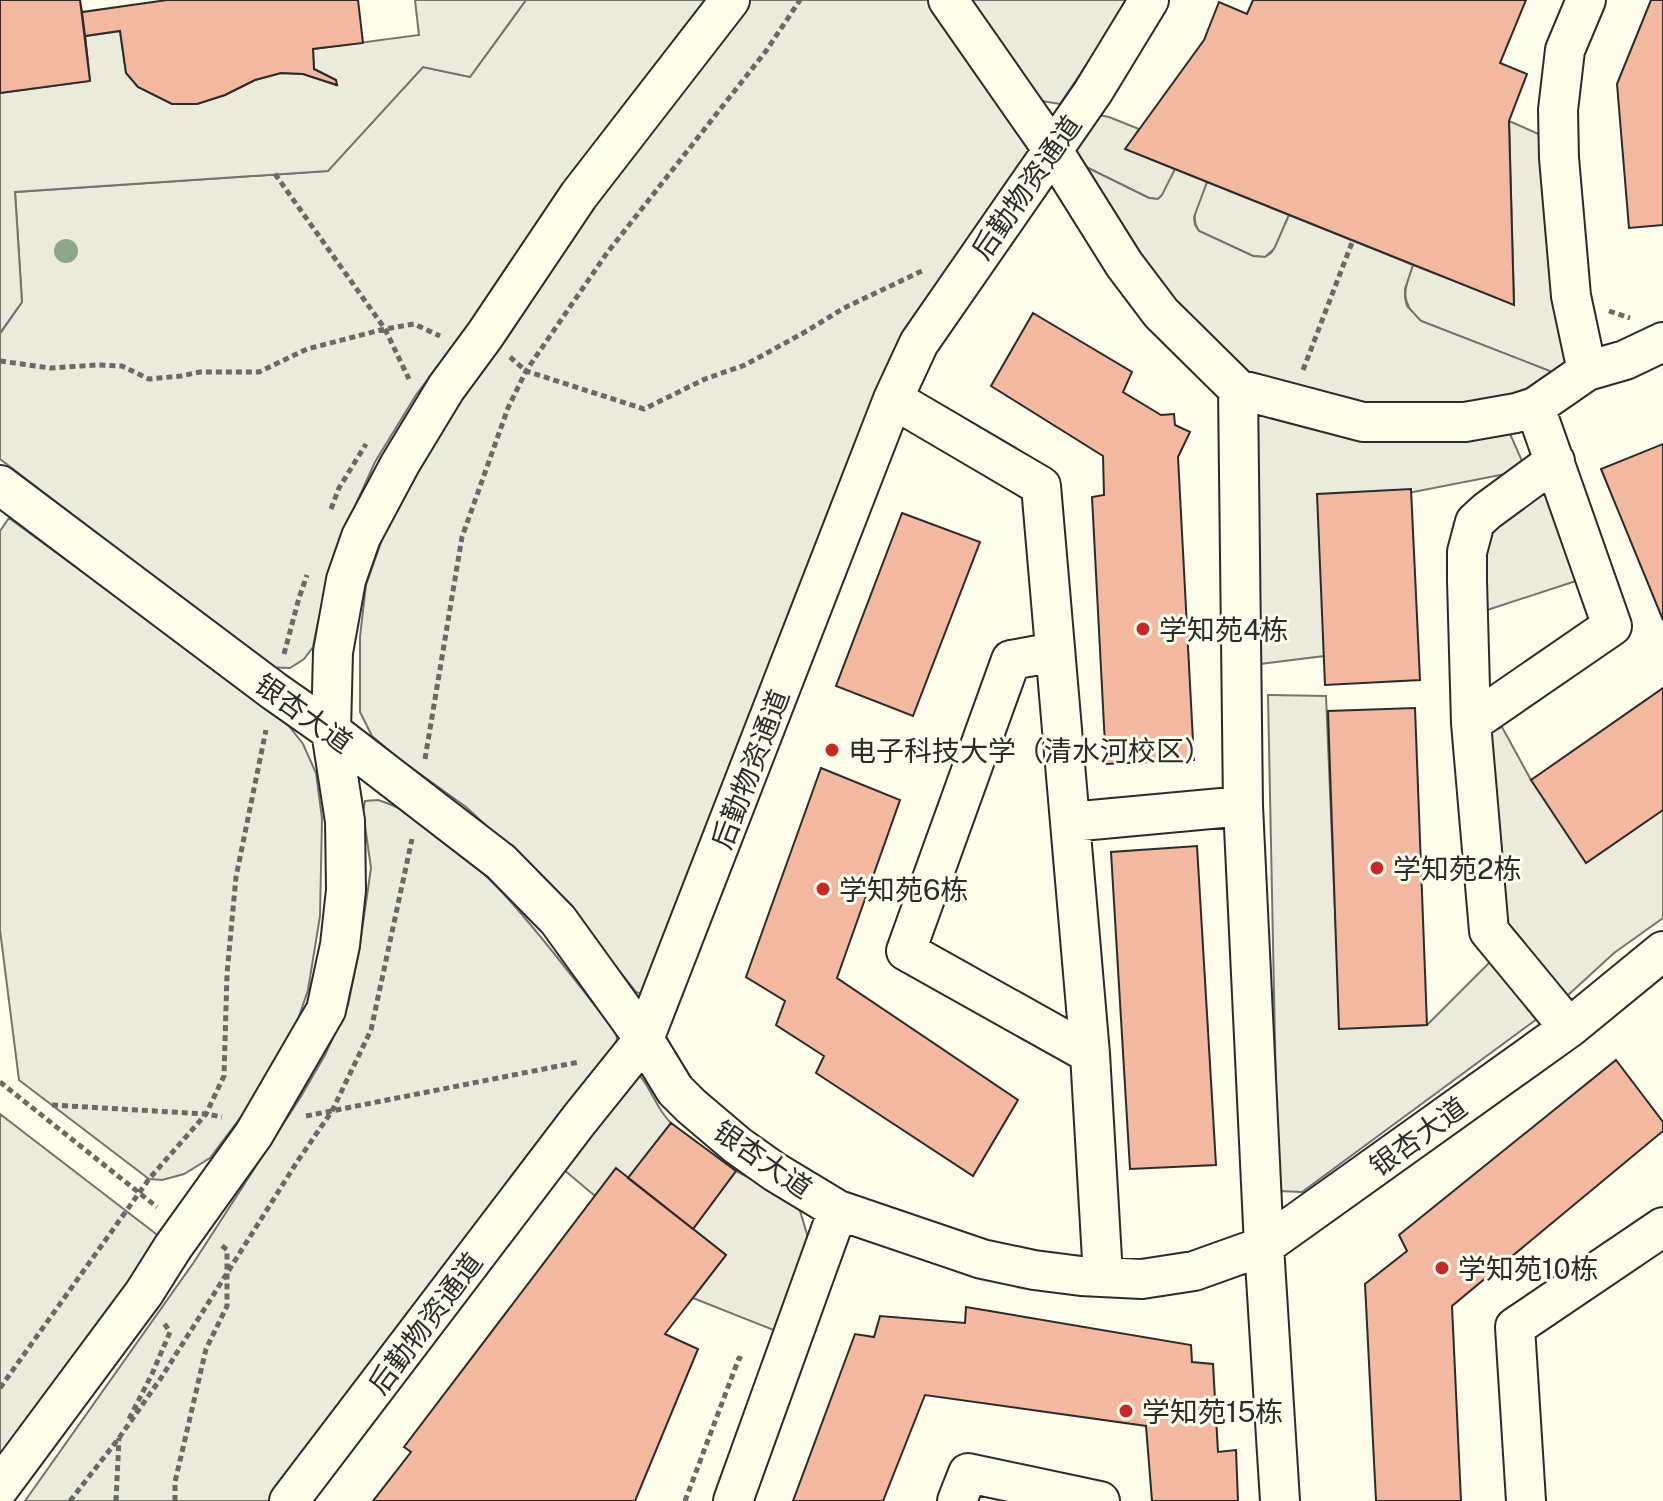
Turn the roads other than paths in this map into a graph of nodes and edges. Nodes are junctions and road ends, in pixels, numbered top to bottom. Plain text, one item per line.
1 (730, 0) edge
2 (948, 0) edge
3 (1149, 0) edge
4 (1586, 0) edge
5 (1052, 149) junction
6 (1650, 332) edge
7 (1587, 371) junction
8 (1238, 389) junction
9 (893, 399) junction
10 (1535, 407) junction
11 (1555, 461) junction
12 (0, 485) edge
13 (1055, 652) junction
14 (1471, 723) junction
15 (331, 731) junction
16 (1243, 806) junction
17 (1070, 822) junction
18 (1663, 951) edge
19 (1569, 1028) junction
20 (644, 1039) junction
21 (1090, 1054) junction
22 (838, 1210) junction
23 (1663, 1227) edge
24 (1264, 1246) junction
25 (1103, 1276) junction
26 (0, 1487) edge
27 (289, 1501) edge
28 (733, 1501) edge
29 (957, 1501) edge
30 (1100, 1501) edge
31 (1280, 1501) edge
32 (1526, 1501) edge

1 - 15 street
2 - 5 street
3 - 5 street, 后勤物资通道
4 - 7 street
5 - 8 street
5 - 9 street, 后勤物资通道
6 - 7 street
7 - 10 street
8 - 10 street
8 - 16 street
9 - 13 street
9 - 20 street, 后勤物资通道
10 - 11 street
11 - 14 street
11 - 14 street
12 - 15 street, 银杏大道
13 - 17 street
13 - 21 street
14 - 19 street
15 - 20 street, 银杏大道
15 - 26 street
16 - 17 street
16 - 24 street
17 - 21 street
18 - 19 street, 银杏大道
19 - 24 street, 银杏大道
20 - 22 street, 银杏大道
20 - 27 street, 后勤物资通道
21 - 25 street
22 - 25 street, 银杏大道
22 - 28 street
23 - 32 street
24 - 25 street, 银杏大道
24 - 31 street
29 - 30 street

